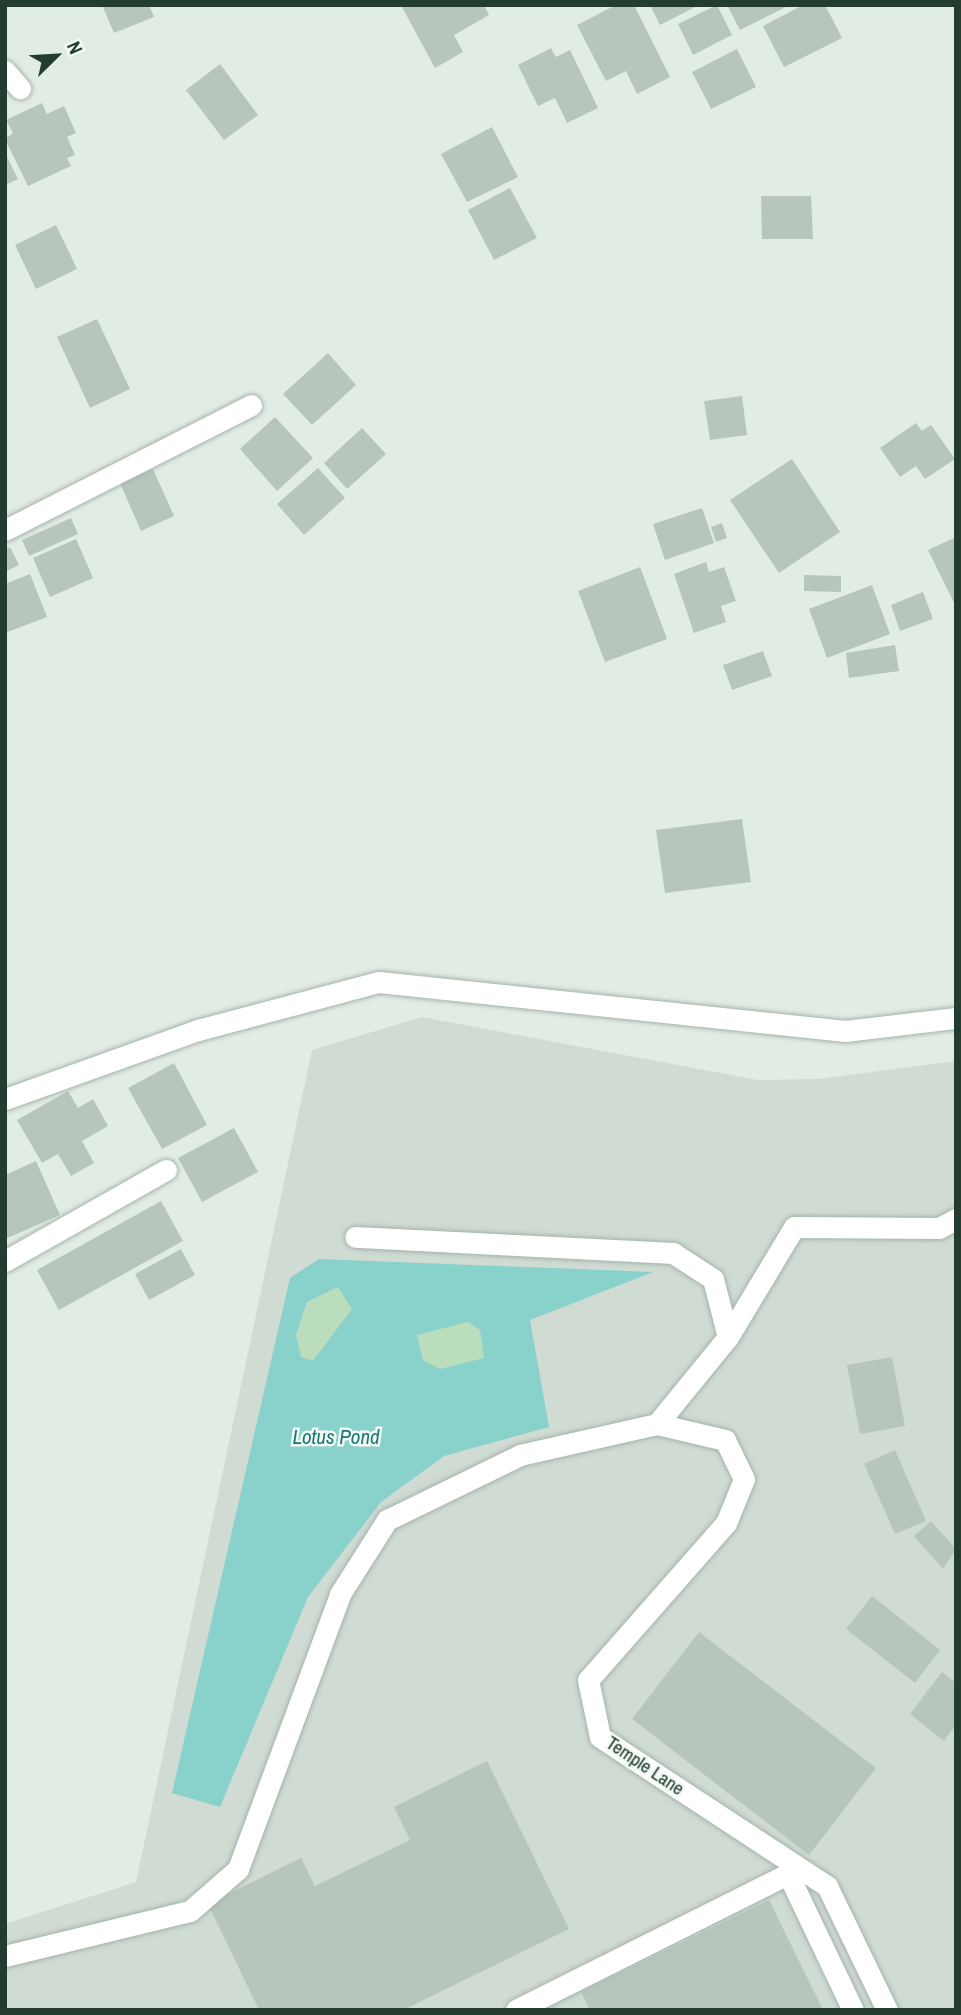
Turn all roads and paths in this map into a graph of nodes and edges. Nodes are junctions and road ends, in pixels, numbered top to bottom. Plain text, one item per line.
1 (5, 71) edge
2 (20, 88) dead end
3 (251, 405) dead end
4 (5, 530) edge
5 (956, 1018) edge
6 (5, 1099) edge
7 (166, 1170) dead end
8 (956, 1219) edge
9 (355, 1237) dead end
10 (5, 1261) edge
11 (728, 1337) junction
12 (657, 1424) junction
13 (5, 1956) edge
14 (516, 2010) edge
15 (853, 2010) edge
16 (887, 2010) edge

1 - 2 street
3 - 4 street
5 - 6 street
7 - 10 street
8 - 11 street
9 - 11 street
11 - 12 street
12 - 13 street
12 - 16 street, Temple Lane
14 - 15 street

